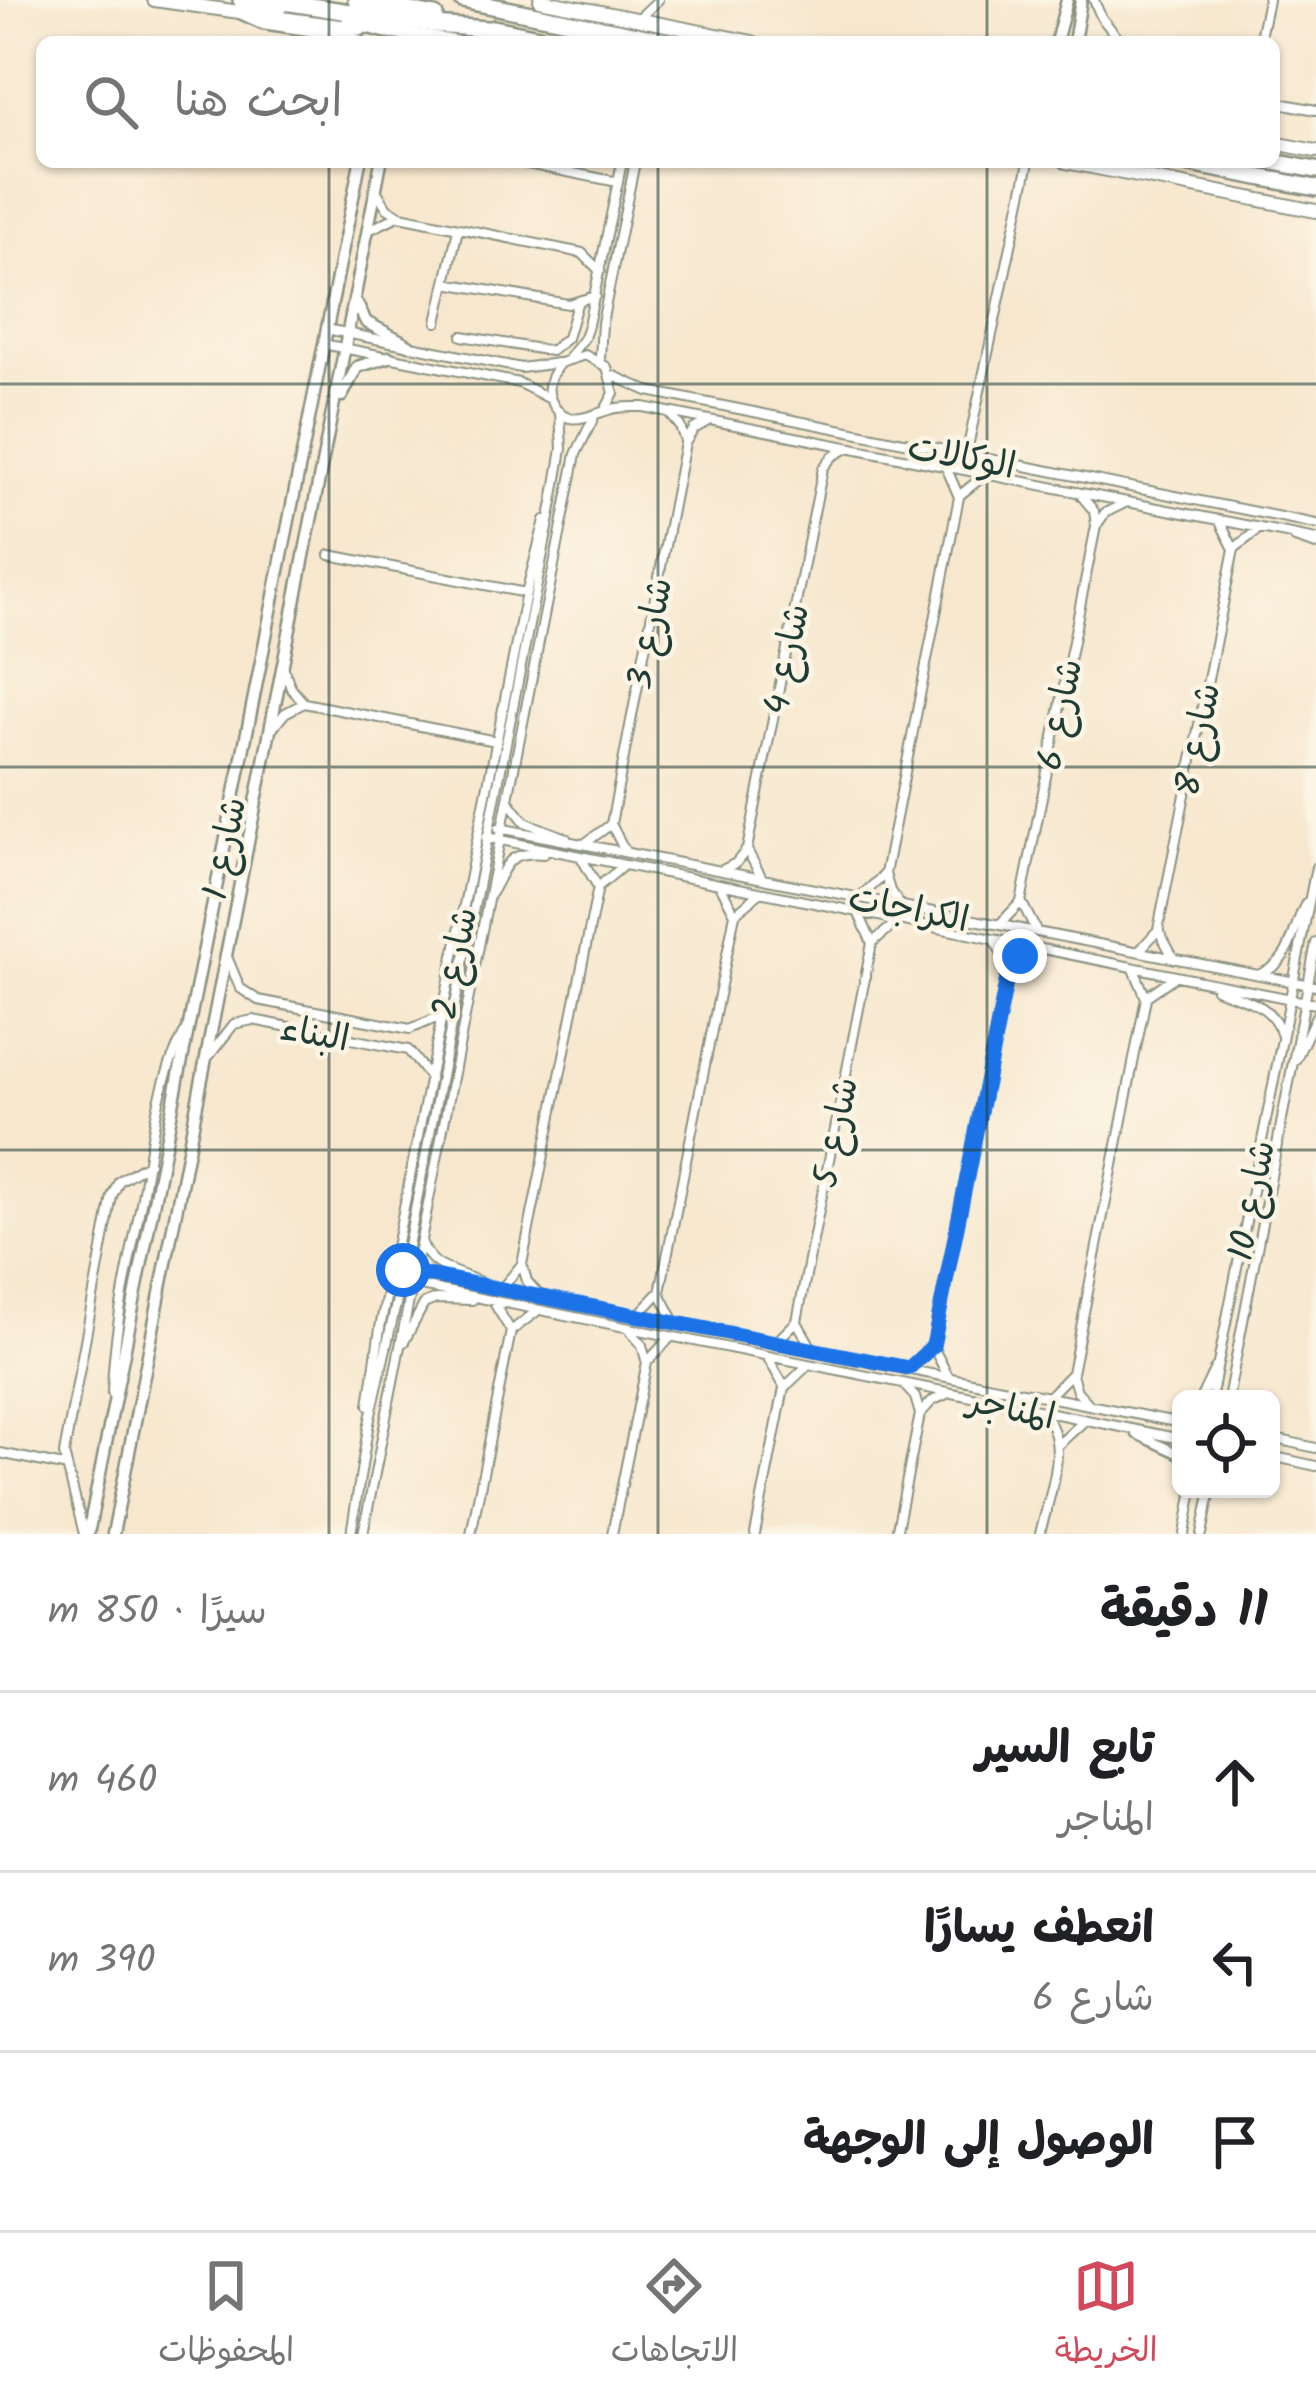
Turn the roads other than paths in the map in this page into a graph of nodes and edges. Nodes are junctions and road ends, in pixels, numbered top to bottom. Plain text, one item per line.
1 (154, 0) edge
2 (272, 0) edge
3 (356, 0) edge
4 (462, 0) edge
5 (539, 0) edge
6 (1066, 0) edge
7 (1082, 0) edge
8 (1094, 0) edge
9 (1268, 0) edge
10 (657, 2) edge
11 (242, 7) edge
12 (636, 20) junction
13 (388, 30) joint
14 (500, 30) junction
15 (670, 34) edge
16 (348, 36) edge
17 (416, 36) edge
18 (532, 36) edge
19 (1057, 36) edge
20 (1074, 36) edge
21 (1116, 36) edge
22 (1260, 36) edge
23 (1280, 103) edge
24 (1316, 110) edge
25 (1280, 144) edge
26 (1316, 151) edge
27 (1280, 163) edge
28 (359, 168) edge
29 (380, 168) edge
30 (547, 168) edge
31 (593, 168) edge
32 (621, 168) edge
33 (633, 168) edge
34 (1029, 168) edge
35 (1097, 168) edge
36 (1211, 168) edge
37 (1316, 170) edge
38 (591, 177) junction
39 (618, 182) junction
40 (1316, 188) edge
41 (376, 189) junction
42 (1316, 211) edge
43 (400, 216) junction
44 (458, 229) junction
45 (368, 232) junction
46 (600, 271) junction
47 (446, 283) junction
48 (356, 292) junction
49 (595, 296) junction
50 (577, 304) junction
51 (437, 322) dead end
52 (326, 329) junction
53 (349, 333) junction
54 (462, 336) dead end
55 (323, 344) junction
56 (500, 344) junction
57 (409, 345) junction
58 (346, 349) junction
59 (389, 357) junction
60 (564, 360) junction
61 (600, 360) junction
62 (495, 363) junction
63 (611, 374) junction
64 (551, 400) junction
65 (605, 410) junction
66 (560, 412) junction
67 (668, 412) junction
68 (594, 417) junction
69 (708, 421) junction
70 (329, 434) junction
71 (808, 441) junction
72 (685, 443) junction
73 (848, 448) junction
74 (967, 456) junction
75 (946, 467) junction
76 (823, 468) junction
77 (985, 475) junction
78 (1078, 492) junction
79 (959, 496) junction
80 (553, 502) junction
81 (1126, 502) junction
82 (1218, 520) junction
83 (1316, 524) edge
84 (1096, 526) junction
85 (1260, 528) junction
86 (1316, 542) edge
87 (1234, 549) junction
88 (330, 555) dead end
89 (526, 593) junction
90 (284, 669) junction
91 (304, 704) junction
92 (271, 730) junction
93 (496, 741) junction
94 (508, 797) junction
95 (610, 824) junction
96 (488, 826) junction
97 (502, 828) junction
98 (486, 838) junction
99 (500, 840) junction
100 (572, 842) junction
101 (584, 844) junction
102 (747, 849) junction
103 (626, 852) junction
104 (559, 853) junction
105 (581, 858) junction
106 (623, 866) junction
107 (1316, 867) edge
108 (721, 871) junction
109 (885, 874) junction
110 (764, 879) junction
111 (719, 885) junction
112 (598, 887) junction
113 (760, 893) junction
114 (1310, 897) junction
115 (859, 898) junction
116 (487, 900) junction
117 (1022, 902) junction
118 (902, 906) junction
119 (858, 913) junction
120 (735, 914) junction
121 (898, 921) junction
122 (999, 925) junction
123 (1158, 930) junction
124 (1038, 932) junction
125 (994, 940) junction
126 (872, 943) junction
127 (1316, 943) edge
128 (1034, 948) junction
129 (1138, 952) junction
130 (227, 953) junction
131 (1174, 959) junction
132 (1132, 967) junction
133 (1009, 968) junction
134 (1256, 975) junction
135 (1176, 976) junction
136 (1204, 982) junction
137 (1294, 982) junction
138 (1312, 985) edge
139 (1146, 998) junction
140 (1290, 999) junction
141 (1305, 1002) junction
142 (1316, 1004) edge
143 (442, 1016) junction
144 (1316, 1016) edge
145 (184, 1032) junction
146 (1282, 1037) junction
147 (205, 1062) junction
148 (1292, 1065) junction
149 (430, 1079) junction
150 (148, 1163) junction
151 (420, 1239) junction
152 (522, 1264) junction
153 (403, 1270) junction
154 (414, 1273) junction
155 (401, 1282) junction
156 (412, 1285) junction
157 (496, 1287) junction
158 (660, 1292) junction
159 (540, 1296) junction
160 (480, 1299) junction
161 (493, 1302) junction
162 (540, 1311) junction
163 (638, 1315) junction
164 (797, 1321) junction
165 (675, 1323) junction
166 (629, 1329) junction
167 (511, 1331) junction
168 (670, 1338) junction
169 (774, 1343) junction
170 (933, 1346) junction
171 (813, 1350) junction
172 (398, 1354) junction
173 (768, 1358) junction
174 (646, 1362) junction
175 (1219, 1362) junction
176 (808, 1366) junction
177 (909, 1368) junction
178 (1072, 1373) junction
179 (947, 1376) junction
180 (903, 1384) junction
181 (784, 1388) junction
182 (1205, 1390) edge
183 (1213, 1390) edge
184 (1230, 1390) edge
185 (948, 1394) junction
186 (1048, 1397) junction
187 (1090, 1405) junction
188 (112, 1407) junction
189 (1042, 1412) junction
190 (920, 1414) junction
191 (1172, 1420) edge
192 (1083, 1422) junction
193 (368, 1427) junction
194 (1130, 1430) junction
195 (1172, 1437) edge
196 (1280, 1438) edge
197 (1058, 1445) junction
198 (1316, 1448) edge
199 (1172, 1451) edge
200 (0, 1453) edge
201 (1280, 1458) edge
202 (64, 1466) junction
203 (1316, 1466) edge
204 (1191, 1498) edge
205 (1211, 1498) edge
206 (86, 1534) edge
207 (113, 1534) edge
208 (351, 1534) edge
209 (363, 1534) edge
210 (471, 1534) edge
211 (612, 1534) edge
212 (755, 1534) edge
213 (896, 1534) edge
214 (1040, 1534) edge
215 (1185, 1534) edge
216 (1202, 1534) edge

1 - 11 main road
2 - 14 highway
3 - 14 highway
4 - 15 highway
5 - 12 main road
6 - 19 street
7 - 20 street
8 - 21 street
9 - 22 street
10 - 12 street
10 - 15 street
11 - 13 highway
11 - 16 street
12 - 15 main road
13 - 17 main road
14 - 18 highway
23 - 24 street
25 - 26 main road
27 - 37 highway
28 - 52 street, شارع 1
29 - 41 street, شارع 1
30 - 38 street
31 - 38 street
32 - 39 street
33 - 61 street
34 - 74 street
35 - 42 main road
36 - 40 highway
38 - 39 street
39 - 46 street
41 - 43 street
41 - 45 street, شارع 1
43 - 44 street
43 - 45 street
44 - 46 street
44 - 47 street
45 - 48 street, شارع 1
46 - 49 street
47 - 50 street
47 - 51 street
48 - 53 street, شارع 1
48 - 57 street
49 - 50 street
49 - 60 street
50 - 56 street
52 - 53 street
52 - 55 street, شارع 1
53 - 57 street
53 - 58 street, شارع 1
54 - 56 street
55 - 58 street
55 - 145 street, شارع 1
56 - 62 street
57 - 62 street
58 - 59 street
58 - 70 street, شارع 1
59 - 64 street
59 - 70 street
60 - 61 street
60 - 62 street
60 - 64 street
61 - 63 street
63 - 65 street
63 - 74 street, الوكالات
64 - 66 street
65 - 67 street, الوكالات
65 - 68 street
66 - 68 street
66 - 80 street, شارع 2
67 - 69 street, الوكالات
67 - 72 street
68 - 94 street, شارع 2
69 - 71 street, الوكالات
69 - 72 street
70 - 90 street, شارع 1
71 - 73 street, الوكالات
71 - 76 street
72 - 95 street, شارع 3
73 - 75 street, الوكالات
73 - 76 street
74 - 83 street, الوكالات
75 - 77 street, الوكالات
75 - 79 street
76 - 102 street, شارع 4
77 - 78 street, الوكالات
77 - 79 street
78 - 81 street, الوكالات
78 - 84 street
79 - 109 street
80 - 89 street, شارع 2
80 - 96 street, شارع 2
81 - 82 street, الوكالات
81 - 84 street
82 - 85 street, الوكالات
82 - 87 street
84 - 117 street, شارع 6
85 - 86 street, الوكالات
85 - 87 street
87 - 123 street, شارع 8
88 - 89 street
89 - 93 street, شارع 2
90 - 91 street
90 - 92 street, شارع 1
91 - 92 street
91 - 93 street
92 - 130 street, شارع 1
93 - 143 street, شارع 2
94 - 97 street, شارع 2
94 - 100 street, الكراجات
95 - 101 street
95 - 103 street
96 - 97 street, الكراجات
96 - 98 street, شارع 2
97 - 99 street, شارع 2
97 - 100 street, الكراجات
98 - 99 street, الكراجات
98 - 153 street, شارع 2
99 - 104 street, الكراجات
99 - 116 street, شارع 2
100 - 101 street, الكراجات
101 - 103 street, الكراجات
102 - 108 street
102 - 110 street
103 - 108 street, الكراجات
104 - 105 street, الكراجات
104 - 116 street, شارع 2
105 - 106 street, الكراجات
105 - 112 street
106 - 111 street, الكراجات
106 - 112 street
107 - 114 street, شارع 10
108 - 110 street, الكراجات
109 - 115 street
109 - 118 street
110 - 115 street, الكراجات
111 - 113 street, الكراجات
111 - 120 street
112 - 152 street
113 - 119 street, الكراجات
113 - 120 street
114 - 134 street, شارع 10
114 - 137 street, شارع 10
115 - 118 street, الكراجات
116 - 151 street, شارع 2
117 - 122 street
117 - 124 street
118 - 122 street, الكراجات
119 - 121 street, الكراجات
119 - 126 street
120 - 158 street
121 - 125 street, الكراجات
121 - 126 street
122 - 124 street, الكراجات
123 - 129 street
123 - 131 street
124 - 129 street, الكراجات
125 - 128 street, الكراجات
125 - 133 street
126 - 164 street, شارع 5
127 - 138 street, شارع 10
128 - 132 street, الكراجات
128 - 133 street
129 - 131 street, الكراجات
130 - 143 street, البناء
130 - 147 street, شارع 1
131 - 134 street, الكراجات
132 - 135 street, الكراجات
132 - 139 street
133 - 170 street
134 - 137 street, الكراجات
135 - 136 street, الكراجات
135 - 139 street
136 - 140 street, الكراجات
136 - 146 street, الكراجات
137 - 138 street, الكراجات
137 - 140 street, شارع 10
138 - 141 street, شارع 10
139 - 178 street
140 - 141 street, الكراجات
140 - 146 street, شارع 10
141 - 142 street, الكراجات
141 - 148 street, شارع 10
143 - 149 street, شارع 2
144 - 148 street, شارع 10
145 - 150 street
145 - 188 street, شارع 1
146 - 175 street, شارع 10
147 - 149 street, البناء
147 - 207 street, شارع 1
148 - 184 street, شارع 10
149 - 193 street, شارع 2
150 - 188 street
150 - 202 street
151 - 154 street, شارع 2
151 - 157 street, المناجر
152 - 157 street
152 - 159 street
153 - 154 street, المناجر
153 - 155 street, شارع 2
154 - 156 street, شارع 2
154 - 157 street, المناجر
155 - 156 street, المناجر
155 - 193 street, شارع 2
156 - 160 street, المناجر
156 - 172 street, شارع 2
157 - 159 street, المناجر
158 - 163 street
158 - 165 street
159 - 163 street, المناجر
160 - 161 street, المناجر
160 - 172 street, شارع 2
161 - 162 street, المناجر
161 - 167 street
162 - 166 street, المناجر
162 - 167 street
163 - 165 street, المناجر
164 - 169 street
164 - 171 street
165 - 169 street, المناجر
166 - 168 street, المناجر
166 - 174 street
167 - 210 street
168 - 173 street, المناجر
168 - 174 street
169 - 171 street, المناجر
170 - 177 street
170 - 179 street
171 - 177 street, المناجر
172 - 209 street, شارع 2
173 - 176 street, المناجر
173 - 181 street
174 - 211 street
175 - 182 street, شارع 10
175 - 183 street, شارع 10
176 - 180 street, المناجر
176 - 181 street
177 - 179 street, المناجر
178 - 186 street
178 - 187 street
179 - 186 street, المناجر
180 - 185 street, المناجر
180 - 190 street
181 - 212 street
185 - 189 street, المناجر
185 - 190 street
186 - 187 street, المناجر
187 - 191 street, المناجر
188 - 206 street, شارع 1
189 - 192 street, المناجر
189 - 197 street
190 - 213 street
192 - 194 street, المناجر
192 - 197 street
193 - 208 street, شارع 2
194 - 195 street, المناجر
194 - 199 street, المناجر
196 - 198 street
197 - 214 street
200 - 202 street
201 - 203 street
202 - 206 street
204 - 215 street
205 - 216 street

